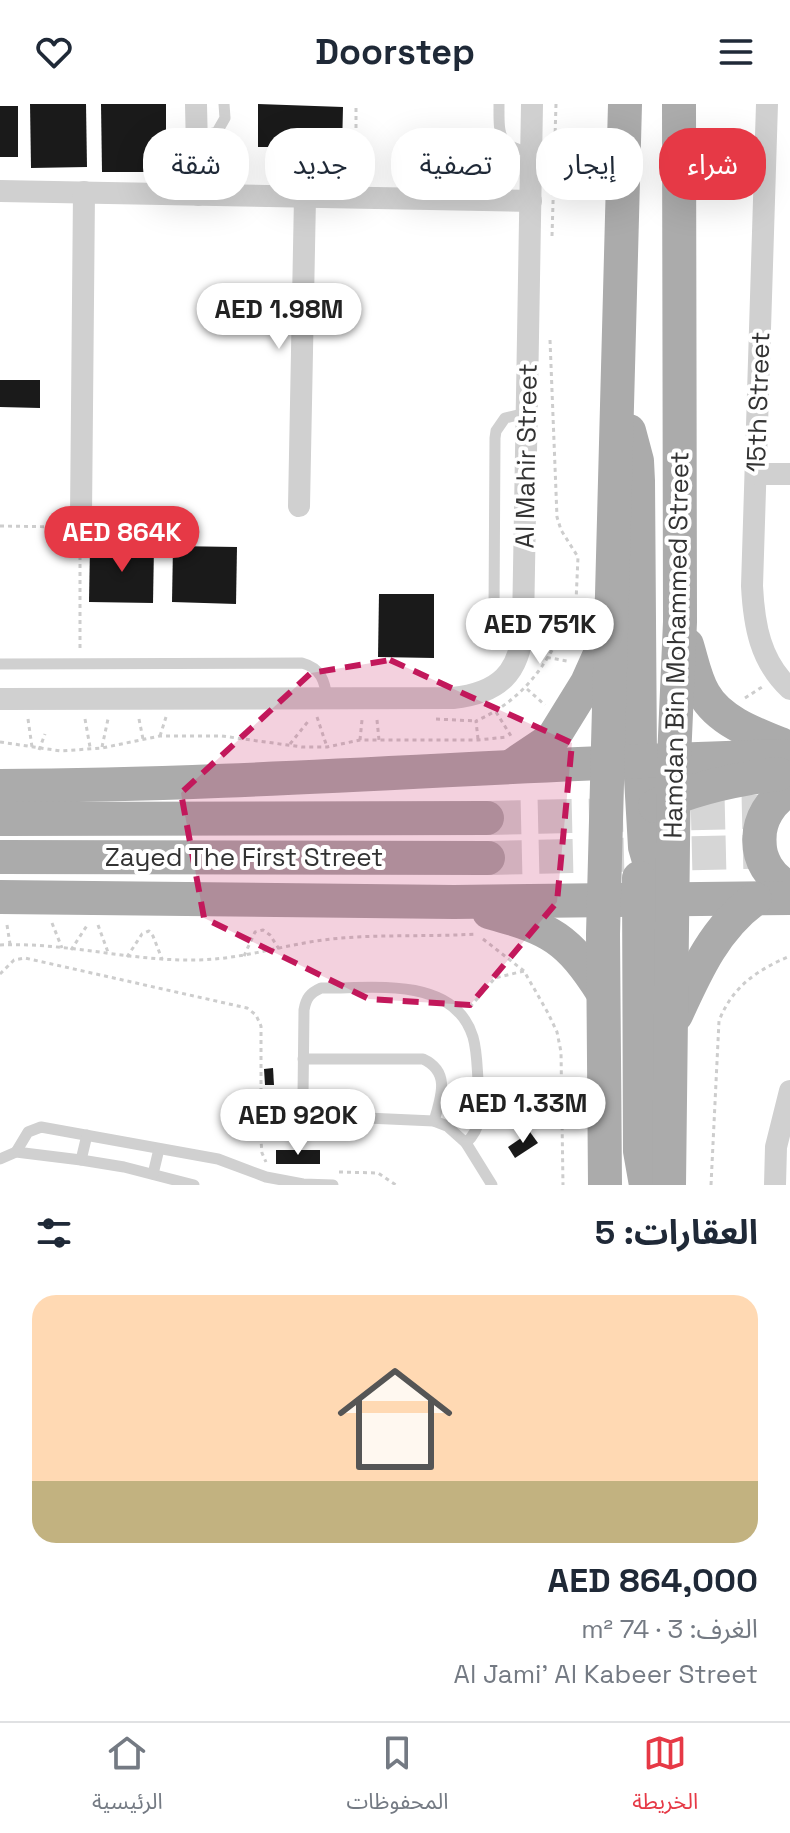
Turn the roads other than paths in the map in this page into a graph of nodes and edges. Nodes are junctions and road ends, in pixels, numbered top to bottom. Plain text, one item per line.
1 (196, 104) edge
2 (224, 104) edge
3 (499, 104) edge
4 (532, 104) edge
5 (625, 104) edge
6 (679, 104) edge
7 (767, 104) edge
8 (197, 128) edge
9 (220, 128) edge
10 (532, 152) junction
11 (0, 191) edge
12 (84, 192) junction
13 (143, 194) edge
14 (375, 198) edge
15 (305, 200) edge
16 (531, 201) junction
17 (616, 402) junction
18 (526, 413) junction
19 (756, 474) junction
20 (790, 474) edge
21 (299, 506) dead end
22 (80, 522) road end
23 (680, 622) junction
24 (523, 627) junction
25 (611, 630) junction
26 (0, 664) edge
27 (790, 689) edge
28 (0, 699) edge
29 (327, 699) junction
30 (790, 748) edge
31 (790, 756) edge
32 (674, 759) junction
33 (624, 762) junction
34 (510, 766) junction
35 (790, 772) edge
36 (0, 786) edge
37 (790, 790) edge
38 (651, 809) junction
39 (487, 818) tunnel mouth
40 (0, 819) edge
41 (0, 857) edge
42 (488, 858) tunnel mouth
43 (790, 888) edge
44 (790, 898) edge
45 (656, 899) junction
46 (755, 899) junction
47 (604, 900) junction
48 (454, 902) junction
49 (6, 909) edge
50 (603, 993) junction
51 (671, 1027) junction
52 (303, 1059) junction
53 (790, 1091) edge
54 (434, 1121) junction
55 (87, 1135) junction
56 (466, 1143) junction
57 (159, 1149) junction
58 (16, 1152) junction
59 (0, 1159) edge
60 (81, 1160) junction
61 (249, 1171) junction
62 (153, 1174) junction
63 (302, 1184) edge
64 (194, 1185) edge
65 (247, 1185) edge
66 (333, 1185) edge
67 (492, 1185) edge
68 (605, 1185) edge
69 (646, 1185) edge
70 (669, 1185) edge
71 (775, 1185) edge

1 - 8 street
2 - 9 lane
3 - 10 lane
4 - 10 street, Al Mahir Street
5 - 17 main road
6 - 23 main road, Hamdan Bin Mohammed Street
7 - 19 street, 15th Street
10 - 16 street, Al Mahir Street
11 - 12 street
12 - 13 street
12 - 22 street
14 - 16 street
15 - 21 street
16 - 18 street, Al Mahir Street
17 - 25 main road
17 - 33 main road
18 - 24 street, Al Mahir Street
18 - 24 lane
19 - 20 street
19 - 27 street, 15th Street
23 - 30 main road
23 - 32 main road, Hamdan Bin Mohammed Street
24 - 29 street, Al Mahir Street
25 - 33 main road
25 - 34 main road
26 - 29 lane
28 - 29 street, Al Mahir Street
31 - 32 main road
32 - 33 main road
32 - 38 main road, Hamdan Bin Mohammed Street
33 - 34 main road
33 - 38 main road
33 - 47 main road
34 - 36 main road
35 - 38 main road
37 - 43 main road
38 - 45 main road, Hamdan Bin Mohammed Street
38 - 47 main road
39 - 40 main road, Zayed The First Street
41 - 42 main road, Zayed The First Street
44 - 46 main road
45 - 46 main road
45 - 47 main road
45 - 51 main road, Hamdan Bin Mohammed Street
45 - 69 main road
46 - 51 main road
47 - 48 main road
47 - 50 main road
48 - 49 main road
48 - 50 main road
50 - 68 main road
51 - 70 main road, Hamdan Bin Mohammed Street
52 - 54 lane
52 - 54 lane
52 - 56 lane
53 - 71 street
54 - 56 lane
55 - 57 lane
55 - 58 lane
55 - 60 lane
56 - 67 lane
57 - 61 lane
57 - 62 lane
58 - 59 lane
58 - 60 lane
60 - 62 lane
61 - 63 lane
61 - 65 lane
62 - 64 lane
63 - 66 lane

